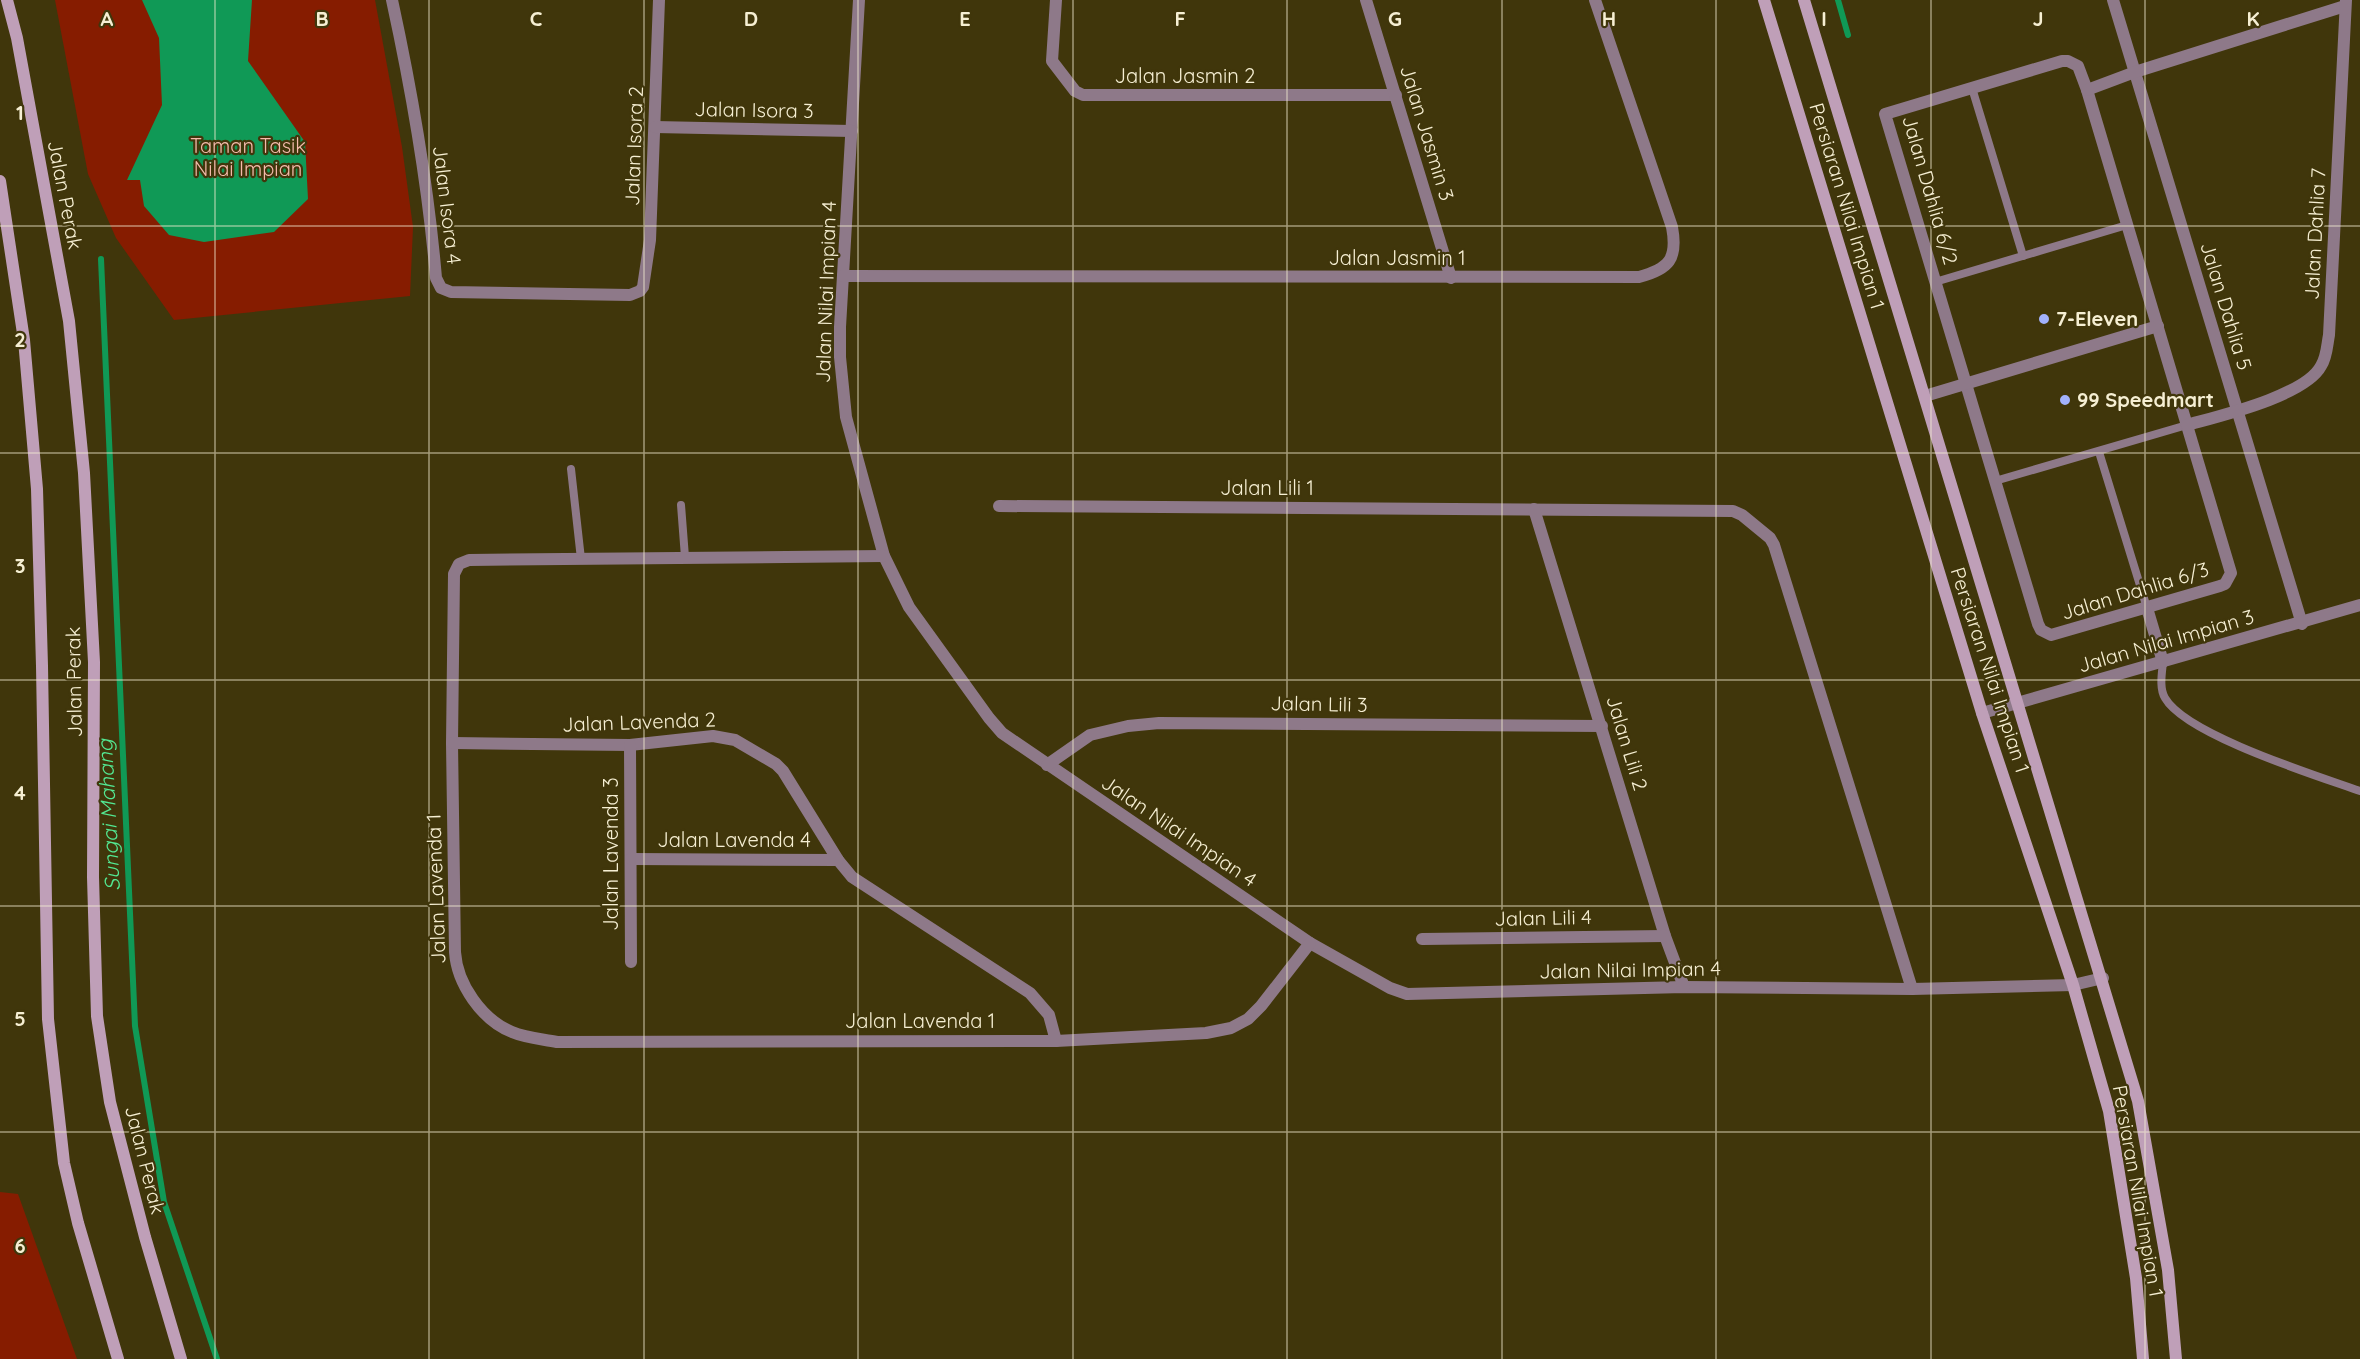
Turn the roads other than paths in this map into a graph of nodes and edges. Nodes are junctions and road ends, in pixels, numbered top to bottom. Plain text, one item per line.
1 (7, 0) edge
2 (392, 0) edge
3 (659, 0) edge
4 (859, 0) edge
5 (1056, 0) edge
6 (1366, 0) edge
7 (1595, 0) edge
8 (1764, 0) edge
9 (1804, 0) edge
10 (2113, 0) edge
11 (2345, 3) edge
12 (2135, 72) junction
13 (1972, 88) junction
14 (2087, 90) junction
15 (1396, 95) junction
16 (655, 127) junction
17 (852, 131) junction
18 (0, 181) edge
19 (2127, 225) junction
20 (2023, 256) junction
21 (843, 276) junction
22 (1451, 278) junction
23 (1935, 282) junction
24 (640, 291) joint
25 (2158, 326) junction
26 (1966, 384) junction
27 (1925, 396) junction
28 (2237, 411) junction
29 (2187, 425) junction
30 (2099, 452) junction
31 (571, 469) dead end
32 (1995, 480) junction
33 (681, 505) dead end
34 (999, 506) dead end
35 (1534, 509) junction
36 (884, 556) junction
37 (685, 557) junction
38 (580, 559) junction
39 (2360, 605) edge
40 (2147, 608) junction
41 (2302, 624) junction
42 (2163, 662) junction
43 (2017, 704) junction
44 (1982, 713) junction
45 (1602, 726) junction
46 (452, 743) junction
47 (630, 745) junction
48 (1047, 765) junction
49 (2360, 791) edge
50 (631, 859) junction
51 (838, 860) junction
52 (1665, 936) junction
53 (1422, 939) dead end
54 (1310, 943) junction
55 (631, 962) dead end
56 (2103, 978) junction
57 (2073, 986) junction
58 (1684, 987) junction
59 (1912, 989) junction
60 (1056, 1041) junction
61 (118, 1359) edge
62 (181, 1359) edge
63 (2143, 1359) edge
64 (2176, 1359) edge

1 - 62 street, Jalan Perak
2 - 24 street, Jalan Isora 4
3 - 16 street, Jalan Isora 2
4 - 17 street, Jalan Nilai Impian 4
5 - 15 street, Jalan Jasmin 2
6 - 15 street, Jalan Jasmin 3
7 - 22 street, Jalan Jasmin 1
8 - 44 street, Persiaran Nilai Impian 1
9 - 27 street, Persiaran Nilai Impian 1
10 - 12 street, Jalan Dahlia 5
11 - 12 street, Jalan Dahlia 7
11 - 28 street, Jalan Dahlia 7
12 - 14 street, Jalan Dahlia 7
12 - 28 street, Jalan Dahlia 5
13 - 14 street, Jalan Dahlia 6/2
13 - 20 lane
13 - 23 street, Jalan Dahlia 6/2
14 - 19 street, Jalan Dahlia 6/2
15 - 22 street, Jalan Jasmin 3
16 - 17 street, Jalan Isora 3
16 - 24 street, Jalan Isora 2
17 - 21 street, Jalan Nilai Impian 4
18 - 61 street, Jalan Perak
19 - 20 lane
19 - 25 street, Jalan Dahlia 6/2
20 - 23 lane
21 - 22 street, Jalan Jasmin 1
21 - 36 street, Jalan Nilai Impian 4
23 - 26 street, Jalan Dahlia 6/2
25 - 26 street
25 - 29 street, Jalan Dahlia 6/3
26 - 27 street
26 - 32 street, Jalan Dahlia 6/3
27 - 43 street, Persiaran Nilai Impian 1
28 - 29 street, Jalan Dahlia 7
28 - 41 street, Jalan Dahlia 5
29 - 30 lane
29 - 40 street, Jalan Dahlia 6/3
30 - 32 lane
30 - 40 lane
31 - 38 lane
32 - 40 street, Jalan Dahlia 6/3
33 - 37 lane
34 - 35 street, Jalan Lili 1
35 - 45 street, Jalan Lili 2
35 - 59 street, Jalan Lili 1
36 - 37 street, Jalan Lavenda 1
36 - 48 street, Jalan Nilai Impian 4
37 - 38 street, Jalan Lavenda 1
38 - 46 street, Jalan Lavenda 1
39 - 41 street, Jalan Nilai Impian 3
40 - 42 street
41 - 42 street, Jalan Nilai Impian 3
42 - 43 street, Jalan Nilai Impian 3
42 - 49 lane
43 - 44 street, Jalan Nilai Impian 3
43 - 56 street, Persiaran Nilai Impian 1
44 - 57 street, Persiaran Nilai Impian 1
45 - 48 street, Jalan Lili 3
45 - 52 street, Jalan Lili 2
46 - 47 street, Jalan Lavenda 2
46 - 60 street, Jalan Lavenda 1
47 - 50 street, Jalan Lavenda 3
47 - 51 street, Jalan Lavenda 2
48 - 54 street, Jalan Nilai Impian 4
50 - 51 street, Jalan Lavenda 4
50 - 55 street, Jalan Lavenda 3
51 - 60 street, Jalan Lavenda 2
52 - 53 street, Jalan Lili 4
52 - 58 street, Jalan Lili 2
54 - 58 street, Jalan Nilai Impian 4
54 - 60 street, Jalan Lavenda 1
56 - 57 street, Jalan Nilai Impian 4
56 - 64 street, Persiaran Nilai Impian 1
57 - 59 street, Jalan Nilai Impian 4
57 - 63 street, Persiaran Nilai Impian 1
58 - 59 street, Jalan Nilai Impian 4

